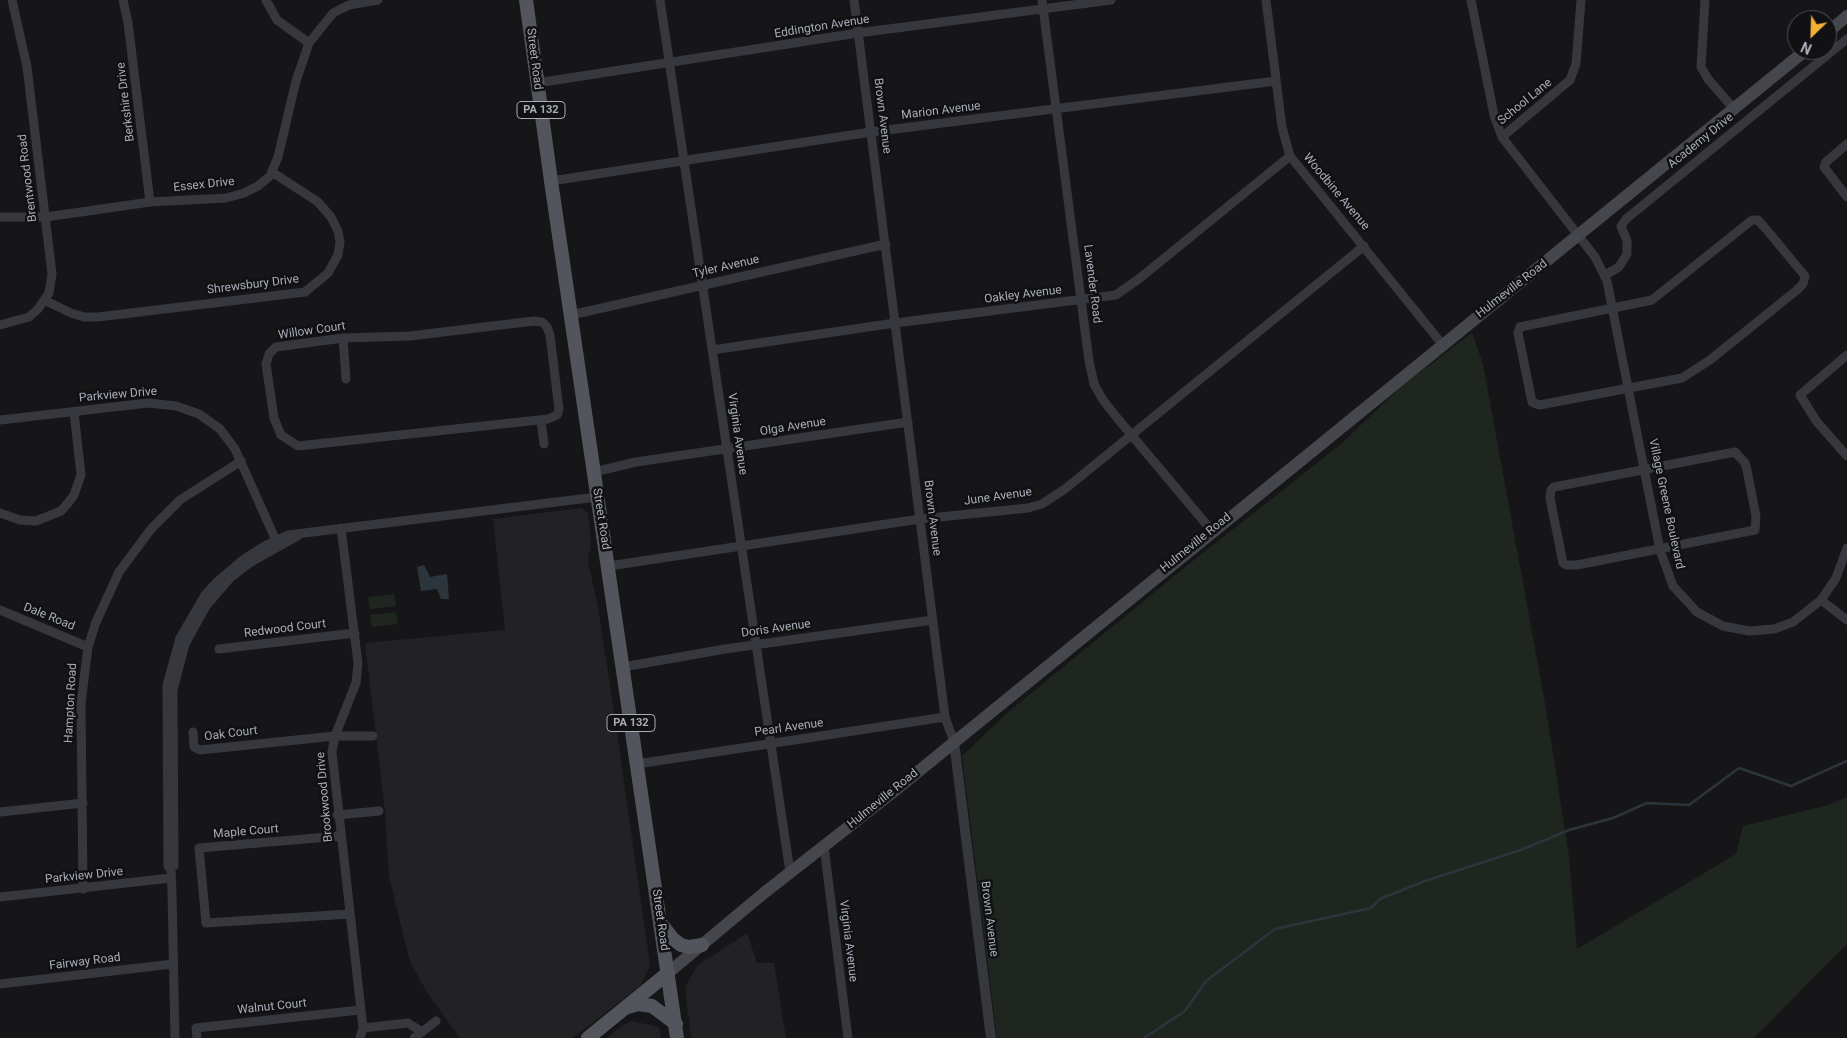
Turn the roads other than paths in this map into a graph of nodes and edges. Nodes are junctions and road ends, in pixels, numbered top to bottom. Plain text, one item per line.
1 (12, 0) edge
2 (123, 0) edge
3 (266, 0) edge
4 (378, 0) edge
5 (526, 0) edge
6 (660, 0) edge
7 (854, 0) edge
8 (1111, 0) edge
9 (1266, 0) edge
10 (1471, 0) edge
11 (1581, 0) edge
12 (1705, 0) edge
13 (1042, 5) edge
14 (1847, 16) edge
15 (1837, 24) edge
16 (858, 33) junction
17 (1847, 39) edge
18 (309, 43) junction
19 (1794, 60) edge
20 (669, 64) junction
21 (1276, 81) junction
22 (537, 83) junction
23 (1056, 108) junction
24 (1734, 109) junction
25 (871, 132) junction
26 (1502, 137) junction
27 (1847, 144) edge
28 (1290, 156) junction
29 (683, 160) junction
30 (272, 172) junction
31 (551, 181) junction
32 (1847, 197) edge
33 (150, 202) junction
34 (46, 216) junction
35 (0, 217) edge
36 (1579, 235) junction
37 (886, 244) junction
38 (1364, 246) junction
39 (1605, 275) junction
40 (702, 286) junction
41 (44, 300) junction
42 (1081, 300) junction
43 (1613, 308) junction
44 (571, 314) junction
45 (896, 323) junction
46 (0, 325) edge
47 (343, 338) junction
48 (1442, 344) junction
49 (712, 350) junction
50 (1847, 355) edge
51 (346, 379) dead end
52 (1629, 388) junction
53 (74, 412) junction
54 (0, 420) edge
55 (541, 420) junction
56 (908, 422) junction
57 (1131, 435) junction
58 (544, 444) dead end
59 (726, 449) junction
60 (1847, 456) edge
61 (241, 462) junction
62 (1645, 469) junction
63 (594, 472) junction
64 (597, 497) junction
65 (0, 513) edge
66 (920, 519) junction
67 (341, 528) junction
68 (1212, 531) junction
69 (277, 544) junction
70 (741, 548) junction
71 (1847, 548) edge
72 (1660, 550) junction
73 (609, 566) junction
74 (1821, 600) junction
75 (0, 610) edge
76 (933, 620) junction
77 (1847, 620) edge
78 (355, 633) junction
79 (755, 645) junction
80 (88, 647) junction
81 (219, 650) dead end
82 (623, 667) junction
83 (945, 717) junction
84 (193, 732) dead end
85 (335, 736) junction
86 (373, 736) dead end
87 (954, 742) junction
88 (771, 743) junction
89 (637, 764) junction
90 (83, 803) junction
91 (379, 811) dead end
92 (0, 812) edge
93 (337, 814) junction
94 (340, 836) junction
95 (824, 846) junction
96 (790, 872) junction
97 (171, 874) junction
98 (83, 889) junction
99 (0, 898) edge
100 (350, 914) junction
101 (660, 923) junction
102 (702, 945) junction
103 (173, 964) junction
104 (668, 973) junction
105 (0, 984) edge
106 (626, 1008) junction
107 (360, 1010) junction
108 (436, 1021) dead end
109 (362, 1028) junction
110 (676, 1031) edge
111 (422, 1032) junction
112 (175, 1038) edge
113 (197, 1038) edge
114 (360, 1038) edge
115 (414, 1038) edge
116 (588, 1038) edge
117 (848, 1038) edge
118 (991, 1038) edge

1 - 34 street, Brentwood Road
2 - 33 street, Berkshire Drive
3 - 18 street
4 - 18 street, Essex Drive
5 - 22 main road, Street Road / PA 132
6 - 20 street, Virginia Avenue
7 - 16 street, Brown Avenue
8 - 13 street, Eddington Avenue
9 - 21 street, Woodbine Avenue
10 - 26 street, Village Greene Boulevard
11 - 26 street, School Lane
12 - 24 street
13 - 16 street, Eddington Avenue
13 - 23 street, Lavender Road
14 - 15 main road
16 - 20 street, Eddington Avenue
16 - 25 street, Brown Avenue
17 - 39 street, Academy Drive
18 - 30 street, Essex Drive
19 - 24 main road, Hulmeville Road
20 - 22 street, Eddington Avenue
20 - 29 street, Virginia Avenue
21 - 23 street, Marion Avenue
21 - 28 street, Woodbine Avenue
22 - 31 main road, Street Road / PA 132
23 - 25 street, Marion Avenue
23 - 42 street, Lavender Road
24 - 36 main road, Hulmeville Road
25 - 29 street, Marion Avenue
25 - 37 street, Brown Avenue
26 - 36 street, Village Greene Boulevard
27 - 32 street
28 - 38 street, Woodbine Avenue
28 - 42 street, Oakley Avenue
29 - 31 street, Marion Avenue
29 - 40 street, Virginia Avenue
30 - 33 street, Essex Drive
30 - 41 street, Shrewsbury Drive
31 - 44 main road, Street Road / PA 132
33 - 34 street, Essex Drive
34 - 35 street, Essex Drive
34 - 41 street, Brentwood Road
36 - 39 street, Village Greene Boulevard
36 - 48 main road, Hulmeville Road
37 - 40 street, Tyler Avenue
37 - 45 street, Brown Avenue
38 - 48 street, Woodbine Avenue
38 - 57 street, June Avenue
39 - 43 street, Village Greene Boulevard
40 - 44 street, Tyler Avenue
40 - 49 street, Virginia Avenue
41 - 46 street, Brentwood Road
42 - 45 street, Oakley Avenue
42 - 57 street, Lavender Road
43 - 52 street, Village Greene Boulevard
43 - 52 street
43 - 52 street
44 - 63 main road, Street Road / PA 132
45 - 49 street, Oakley Avenue
45 - 56 street, Brown Avenue
47 - 51 street
47 - 55 street, Willow Court
47 - 55 street, Willow Court
48 - 68 main road, Hulmeville Road
49 - 59 street, Virginia Avenue
50 - 60 street
52 - 62 street, Village Greene Boulevard
53 - 54 street, Parkview Drive
53 - 61 street, Parkview Drive
53 - 65 street
55 - 58 street
56 - 59 street, Olga Avenue
56 - 66 street, Brown Avenue
57 - 66 street, June Avenue
57 - 68 street, Lavender Road
59 - 63 street, Olga Avenue
59 - 70 street, Virginia Avenue
61 - 69 street, Parkview Drive
61 - 80 street, Hampton Road
62 - 72 street, Village Greene Boulevard
62 - 72 street
62 - 72 street
63 - 64 main road, Street Road / PA 132
64 - 67 street
64 - 73 main road, Street Road / PA 132
66 - 70 street, June Avenue
66 - 76 street, Brown Avenue
67 - 69 street
67 - 78 street, Brookwood Drive
68 - 87 main road, Hulmeville Road
69 - 97 street
70 - 73 street, June Avenue
70 - 79 street, Virginia Avenue
71 - 74 street, Village Greene Boulevard
72 - 74 street, Village Greene Boulevard
73 - 82 main road, Street Road / PA 132
74 - 77 street
75 - 80 street, Dale Road
76 - 79 street, Doris Avenue
76 - 83 street, Brown Avenue
78 - 81 street, Redwood Court
78 - 85 street, Brookwood Drive
79 - 82 street, Doris Avenue
79 - 88 street, Virginia Avenue
80 - 90 street, Hampton Road
82 - 89 main road, Street Road / PA 132
83 - 87 street, Brown Avenue
83 - 88 street, Pearl Avenue
84 - 85 street, Oak Court
85 - 86 street
85 - 93 street, Brookwood Drive
87 - 95 main road, Hulmeville Road
87 - 118 street, Brown Avenue
88 - 89 street, Pearl Avenue
88 - 96 street, Virginia Avenue
89 - 101 main road, Street Road / PA 132
90 - 92 street
90 - 98 street, Hampton Road
91 - 93 street
93 - 94 street, Brookwood Drive
94 - 100 street, Brookwood Drive
94 - 100 street, Maple Court
95 - 96 main road, Hulmeville Road
95 - 117 street, Virginia Avenue
96 - 102 main road, Hulmeville Road
97 - 98 street, Parkview Drive
97 - 103 street
98 - 99 street, Parkview Drive
100 - 107 street, Brookwood Drive
101 - 102 main road
101 - 104 main road, Street Road / PA 132
102 - 104 main road, Hulmeville Road
103 - 105 street, Fairway Road
103 - 112 street
104 - 106 main road, Hulmeville Road
104 - 110 main road, Street Road / PA 132
106 - 110 main road
106 - 116 main road, Hulmeville Road
107 - 109 street, Brookwood Drive
107 - 113 street, Walnut Court
108 - 111 street
109 - 111 street
109 - 114 street, Brookwood Drive
111 - 115 street

